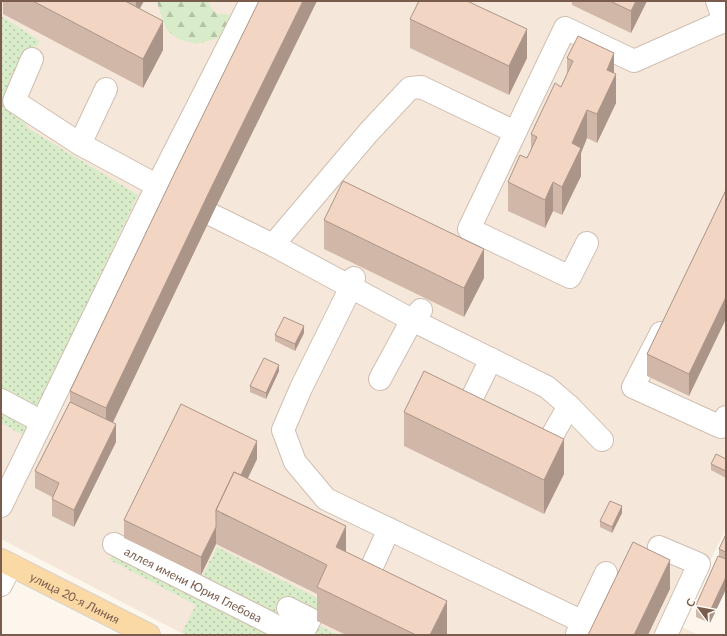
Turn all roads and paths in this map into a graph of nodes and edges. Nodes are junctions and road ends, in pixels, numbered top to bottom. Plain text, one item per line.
1 (251, 1) edge
2 (717, 1) edge
3 (725, 22) edge
4 (32, 59) dead end
5 (106, 89) dead end
6 (515, 132) junction
7 (80, 144) junction
8 (157, 186) junction
9 (177, 197) edge
10 (212, 215) dead end
11 (587, 243) dead end
12 (273, 245) junction
13 (353, 283) junction
14 (417, 314) junction
15 (669, 317) edge
16 (491, 359) junction
17 (380, 379) dead end
18 (1, 400) edge
19 (569, 406) junction
20 (466, 410) edge
21 (726, 418) edge
22 (42, 422) junction
23 (602, 440) dead end
24 (545, 448) edge
25 (1, 506) edge
26 (389, 529) junction
27 (114, 544) dead end
28 (659, 546) dead end
29 (6, 562) edge
30 (370, 571) edge
31 (606, 573) dead end
32 (1, 585) edge
33 (288, 608) dead end
34 (580, 628) edge
35 (149, 635) edge
36 (294, 635) edge
37 (302, 635) edge
38 (666, 635) edge

1 - 8 street
2 - 3 street
3 - 6 street
4 - 7 street
5 - 7 street
6 - 11 street
6 - 12 street
7 - 8 street
8 - 9 street
8 - 22 street
10 - 12 street
12 - 13 street
13 - 14 street
13 - 26 street
14 - 16 street
14 - 17 street
15 - 21 street
16 - 19 street
16 - 20 street
18 - 22 street
19 - 23 street
19 - 24 street
22 - 25 street
26 - 30 street
26 - 34 street
27 - 36 street, аллея имени Юрия Глебова
28 - 38 street
29 - 32 street
29 - 35 main road, улица 20-я Линия
31 - 34 street
33 - 37 street

